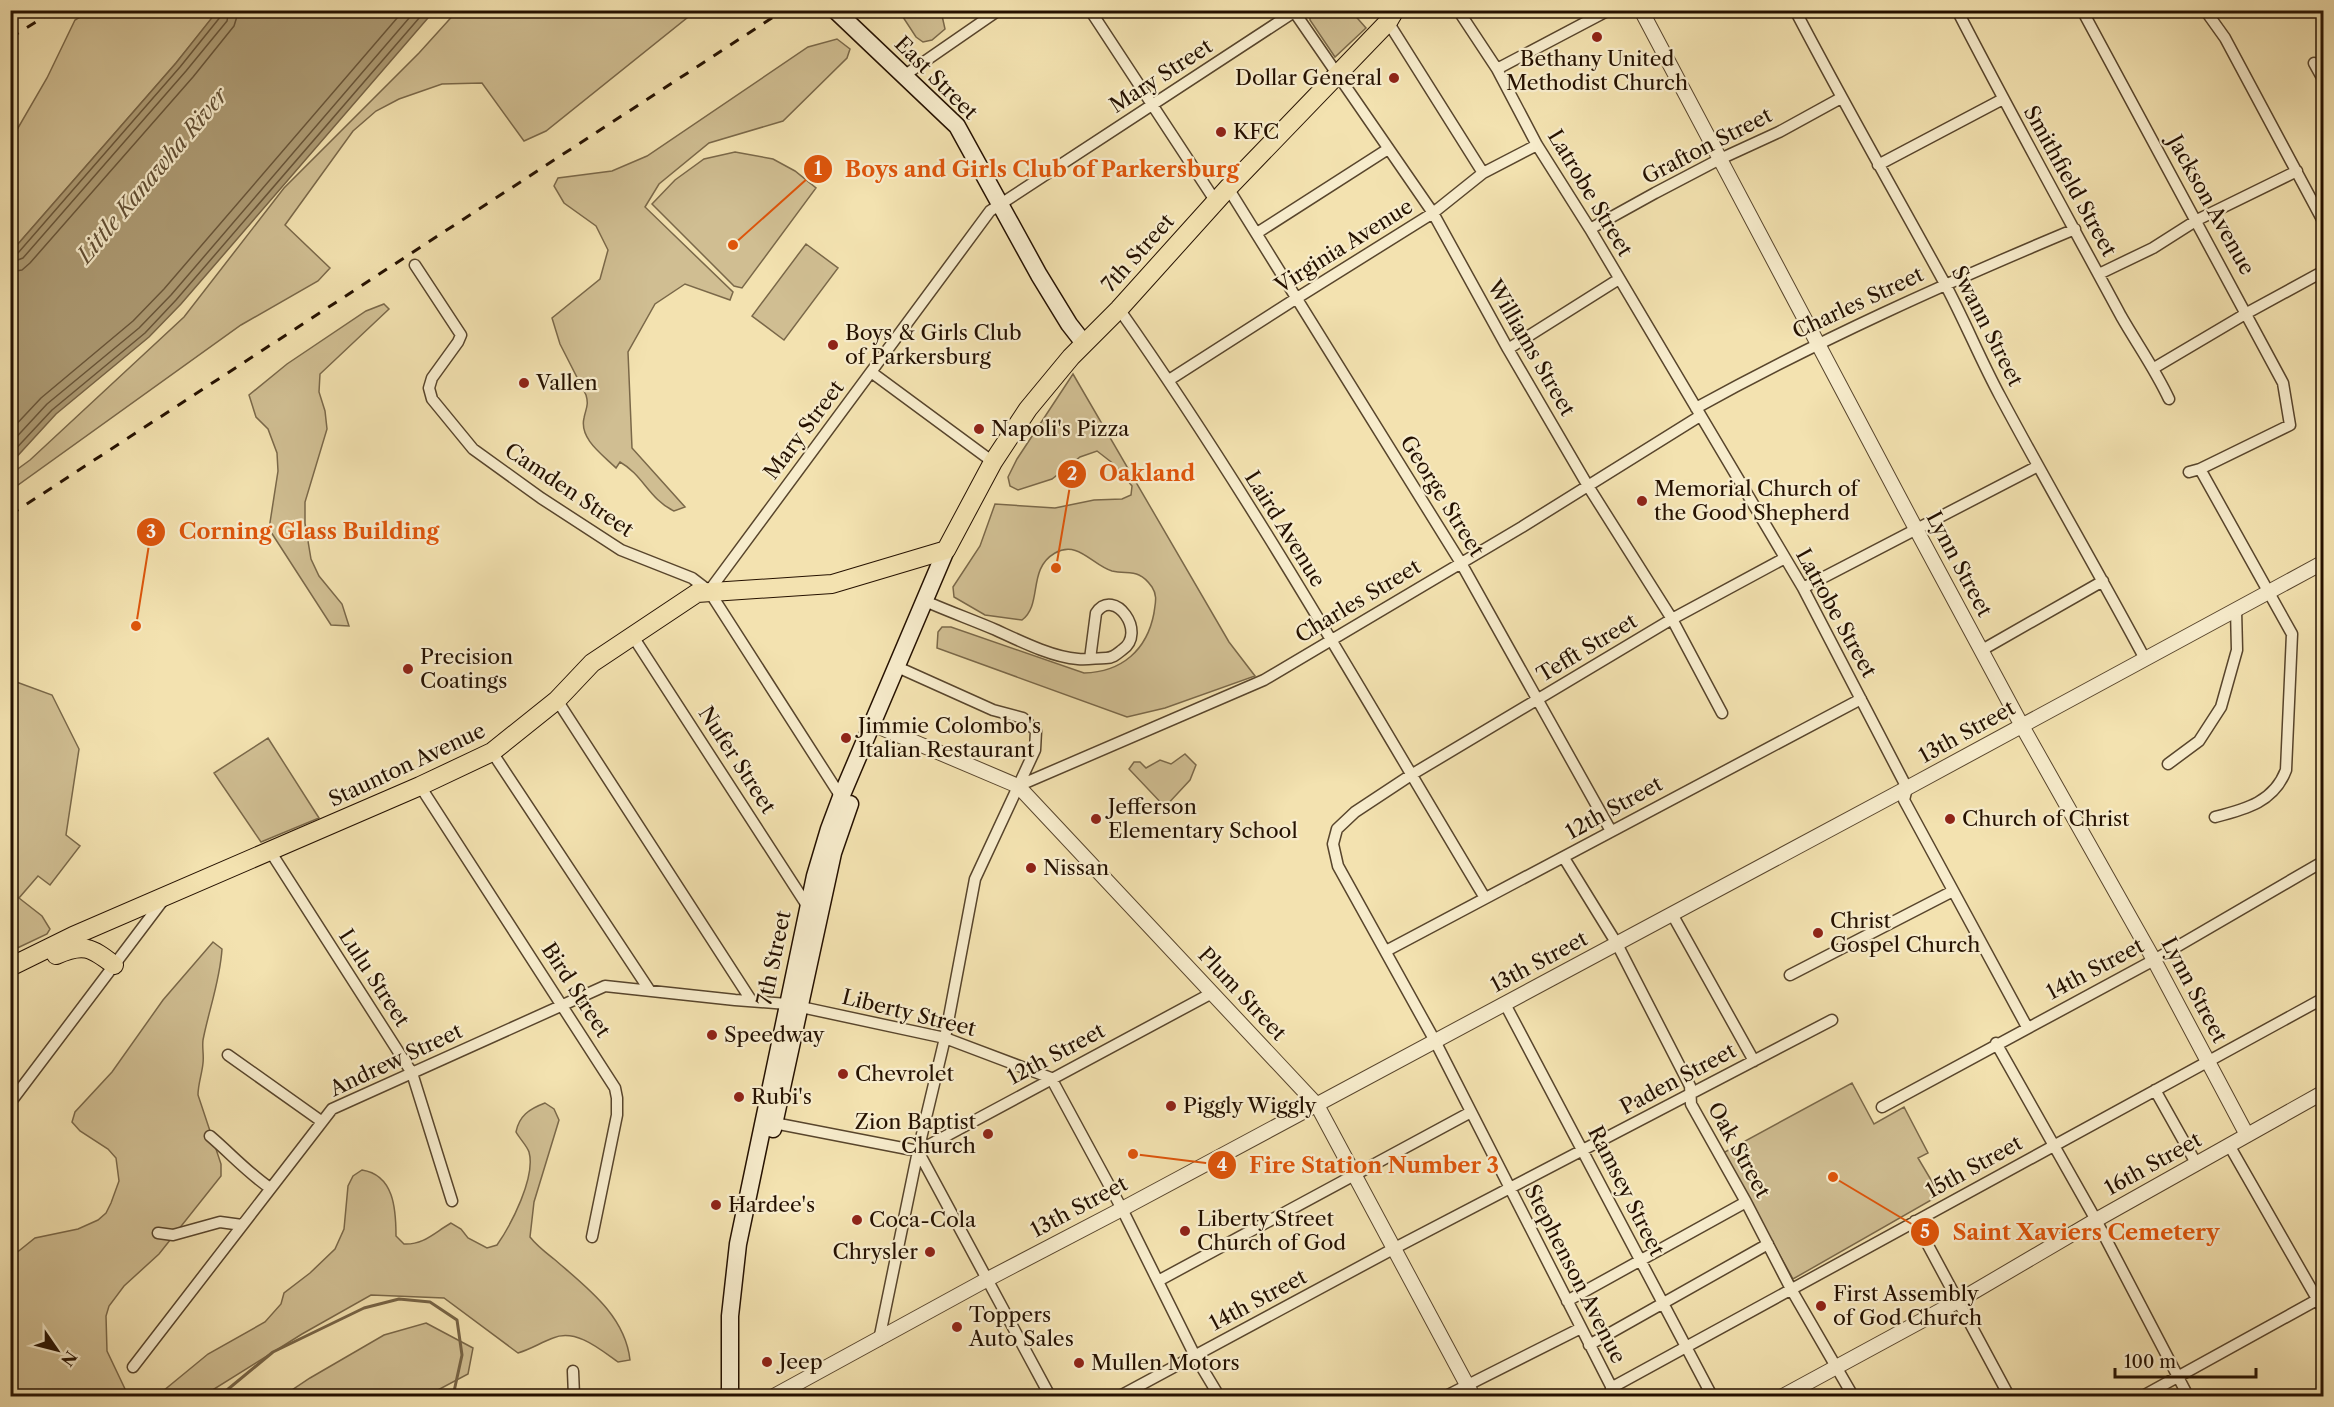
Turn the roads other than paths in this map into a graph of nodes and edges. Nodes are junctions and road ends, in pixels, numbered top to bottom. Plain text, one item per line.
1 (835, 10) edge
2 (999, 10) edge
3 (1090, 10) edge
4 (1458, 10) edge
5 (1609, 10) edge
6 (1641, 10) edge
7 (1796, 10) edge
8 (1957, 10) edge
9 (2082, 10) edge
10 (2205, 10) edge
11 (1295, 11) edge
12 (1392, 16) edge
13 (2314, 63) dead end
14 (1497, 69) junction
15 (905, 75) junction
16 (1336, 75) junction
17 (2324, 81) edge
18 (1841, 98) junction
19 (2002, 99) junction
20 (1152, 106) junction
21 (1537, 145) junction
22 (1388, 149) junction
23 (1718, 160) junction
24 (1878, 165) junction
25 (2297, 171) junction
26 (1483, 173) junction
27 (1228, 188) junction
28 (1216, 201) junction
29 (1001, 203) junction
30 (1433, 213) junction
31 (2197, 220) junction
32 (2324, 222) edge
33 (2075, 229) junction
34 (1590, 230) junction
35 (1257, 233) junction
36 (415, 265) dead end
37 (2324, 271) edge
38 (2099, 274) junction
39 (1620, 279) junction
40 (1945, 284) junction
41 (1297, 298) junction
42 (1119, 309) junction
43 (2247, 313) junction
44 (1083, 342) junction
45 (1818, 343) junction
46 (1508, 349) junction
47 (2154, 368) junction
48 (871, 372) junction
49 (1169, 380) junction
50 (2169, 399) dead end
51 (1698, 412) junction
52 (993, 462) junction
53 (2038, 466) junction
54 (1588, 486) junction
55 (1916, 529) junction
56 (946, 550) junction
57 (1785, 558) junction
58 (2324, 562) edge
59 (1461, 564) junction
60 (2103, 581) junction
61 (1803, 588) junction
62 (709, 591) junction
63 (2267, 592) junction
64 (932, 604) junction
65 (2236, 609) junction
66 (1672, 619) junction
67 (632, 635) junction
68 (1331, 640) junction
69 (1982, 650) junction
70 (1090, 659) junction
71 (2145, 659) junction
72 (904, 670) junction
73 (1539, 699) junction
74 (1861, 699) junction
75 (557, 700) junction
76 (1722, 713) dead end
77 (877, 726) junction
78 (2022, 726) junction
79 (492, 752) junction
80 (2168, 764) dead end
81 (1411, 775) junction
82 (420, 786) junction
83 (1018, 786) junction
84 (1907, 788) junction
85 (845, 802) junction
86 (2215, 818) dead end
87 (1611, 831) junction
88 (270, 851) junction
89 (1564, 858) junction
90 (2324, 861) edge
91 (1953, 891) junction
92 (166, 896) junction
93 (1485, 898) junction
94 (1360, 903) joint
95 (808, 907) junction
96 (1672, 914) junction
97 (91, 928) junction
98 (1617, 944) junction
99 (1386, 951) junction
100 (99, 953) junction
101 (2154, 960) junction
102 (114, 965) junction
103 (10, 967) edge
104 (10, 975) edge
105 (1790, 975) dead end
106 (650, 991) junction
107 (1212, 993) junction
108 (2324, 998) edge
109 (751, 1000) junction
110 (1505, 1004) junction
111 (794, 1005) junction
112 (563, 1006) junction
113 (1832, 1020) dead end
114 (2027, 1027) junction
115 (945, 1038) junction
116 (1435, 1041) junction
117 (1996, 1043) junction
118 (228, 1055) dead end
119 (1754, 1061) junction
120 (2209, 1061) junction
121 (412, 1073) junction
122 (1051, 1078) junction
123 (2155, 1090) junction
124 (2324, 1092) edge
125 (1690, 1094) junction
126 (12, 1096) edge
127 (1317, 1105) junction
128 (1882, 1107) dead end
129 (1471, 1112) junction
130 (321, 1121) junction
131 (774, 1123) junction
132 (2247, 1135) junction
133 (210, 1136) dead end
134 (2229, 1145) junction
135 (2053, 1146) junction
136 (1583, 1150) junction
137 (918, 1151) junction
138 (2196, 1163) junction
139 (1354, 1176) junction
140 (270, 1188) junction
141 (1510, 1189) junction
142 (452, 1201) dead end
143 (1746, 1202) junction
144 (1122, 1209) junction
145 (2096, 1220) junction
146 (1915, 1221) junction
147 (242, 1225) junction
148 (158, 1233) dead end
149 (592, 1237) dead end
150 (1768, 1244) junction
151 (1393, 1249) junction
152 (1639, 1261) junction
153 (986, 1280) junction
154 (1158, 1281) junction
155 (1791, 1289) junction
156 (2320, 1298) edge
157 (1567, 1301) junction
158 (1958, 1301) junction
159 (1662, 1303) junction
160 (2324, 1311) edge
161 (1581, 1328) junction
162 (879, 1340) junction
163 (1589, 1345) junction
164 (1686, 1347) junction
165 (1196, 1356) junction
166 (133, 1367) dead end
167 (1837, 1368) junction
168 (573, 1371) dead end
169 (2177, 1378) junction
170 (1470, 1391) edge
171 (1613, 1392) edge
172 (574, 1396) edge
173 (730, 1396) edge
174 (740, 1396) edge
175 (774, 1396) edge
176 (1050, 1396) edge
177 (1120, 1396) edge
178 (1219, 1396) edge
179 (1446, 1396) edge
180 (1712, 1396) edge
181 (1783, 1396) edge
182 (1853, 1396) edge
183 (2009, 1396) edge
184 (2143, 1396) edge
185 (2188, 1396) edge

1 - 15 main road, East Street
2 - 15 street
3 - 20 street
4 - 14 street, Latrobe Street
5 - 14 street
6 - 23 street, Lynn Street
7 - 18 street, Swann Street
8 - 19 street, Smithfield Street
9 - 31 street, Jackson Avenue
10 - 25 street
11 - 16 street, Williams Street
11 - 20 street, Mary Street
12 - 16 main road, 7th Street
12 - 26 street
13 - 17 street
14 - 21 street, Latrobe Street
15 - 29 main road, East Street
16 - 22 street, Williams Street
16 - 27 main road, 7th Street
18 - 23 street, Grafton Street
18 - 24 street, Swann Street
19 - 24 street
19 - 33 street, Smithfield Street
20 - 28 street
20 - 29 street, Mary Street
21 - 26 street, Virginia Avenue
21 - 34 street, Latrobe Street
22 - 30 street, Williams Street
22 - 35 street
23 - 34 street, Grafton Street
23 - 45 street, Lynn Street
24 - 40 street, Swann Street
25 - 31 street
25 - 32 street
26 - 30 street, Virginia Avenue
27 - 28 main road, 7th Street
27 - 35 street, George Street
28 - 42 main road, 7th Street
29 - 44 main road, East Street
29 - 48 street, Mary Street
30 - 41 street, Virginia Avenue
30 - 46 street, Williams Street
31 - 38 street
31 - 43 street, Jackson Avenue
33 - 38 street, Smithfield Street
33 - 40 street, Charles Street
34 - 39 street, Latrobe Street
35 - 41 street, George Street
36 - 62 street, Camden Street
37 - 43 street
38 - 47 street, Smithfield Street
39 - 46 street
39 - 51 street, Latrobe Street
40 - 45 street, Charles Street
40 - 53 street, Swann Street
41 - 49 street, Virginia Avenue
41 - 59 street, George Street
42 - 44 main road, 7th Street
42 - 49 street, Laird Avenue
43 - 47 street
43 - 63 street, Jackson Avenue
44 - 52 main road, 7th Street
45 - 51 street, Charles Street
45 - 55 street, Lynn Street
46 - 54 street, Williams Street
47 - 50 street, Smithfield Street
48 - 52 street
48 - 62 street, Mary Street
49 - 68 street, Laird Avenue
51 - 54 street, Charles Street
51 - 57 street, Latrobe Street
52 - 56 main road, 7th Street
53 - 55 street
53 - 60 street, Swann Street
54 - 59 street, Charles Street
54 - 66 street, Williams Street
55 - 61 street
55 - 69 street, Lynn Street
56 - 62 main road, Staunton Avenue
56 - 64 main road, 7th Street
56 - 77 main road, 7th Street
57 - 61 street, Latrobe Street
57 - 66 street, Tefft Street
58 - 63 street, 13th Street
59 - 68 street, Charles Street
59 - 73 street, George Street
60 - 69 street
60 - 71 street, Swann Street
61 - 74 street, Latrobe Street
62 - 67 main road, Staunton Avenue
62 - 85 street, Camden Street
63 - 65 street, 13th Street
63 - 86 street
64 - 70 street
64 - 72 main road, 7th Street
65 - 71 street, 13th Street
65 - 80 street
66 - 73 street, Tefft Street
66 - 76 street, Williams Street
67 - 75 main road, Staunton Avenue
67 - 95 street, Nufer Street
68 - 81 street, Laird Avenue
68 - 83 street, Charles Street
69 - 78 street, Lynn Street
70 - 70 street
71 - 78 street, 13th Street
72 - 77 main road, 7th Street
72 - 83 street
73 - 81 street, Tefft Street
73 - 87 street, George Street
74 - 84 street, Latrobe Street
74 - 87 street, 12th Street
75 - 79 main road, Staunton Avenue
75 - 109 street
77 - 83 street, Plum Street
77 - 85 main road, 7th Street
78 - 84 street, 13th Street
78 - 101 street, Lynn Street
79 - 82 main road, Staunton Avenue
79 - 106 street
81 - 93 street, Laird Avenue
81 - 94 street, Tefft Street
82 - 88 main road, Staunton Avenue
82 - 112 street, Bird Street
83 - 107 street, Plum Street
83 - 115 street
84 - 91 street, Latrobe Street
84 - 96 street, 13th Street
85 - 95 main road, 7th Street
85 - 111 main road, 7th Street
87 - 89 street, 12th Street
88 - 92 main road, Staunton Avenue
88 - 121 street, Lulu Street
89 - 93 street, 12th Street
89 - 98 street, Oak Street
90 - 101 street, 14th Street
91 - 105 street
91 - 114 street, Latrobe Street
92 - 97 main road, Staunton Avenue
92 - 102 street, Staunton Avenue
93 - 99 street, 12th Street
94 - 99 street, Stephenson Avenue
95 - 111 main road, 7th Street
96 - 98 street, 13th Street
96 - 119 street
97 - 100 main road
97 - 103 main road, Staunton Avenue
98 - 110 street, 13th Street
98 - 125 street, Oak Street
99 - 116 street, Stephenson Avenue
100 - 102 main road
100 - 104 main road
101 - 114 street, 14th Street
101 - 120 street, Lynn Street
102 - 126 street, Staunton Avenue
106 - 109 street, Andrew Street
106 - 112 street, Andrew Street
107 - 122 street, 12th Street
107 - 127 street, Plum Street
108 - 120 street, 15th Street
109 - 111 street, Liberty Street
110 - 116 street, 13th Street
110 - 136 street, Ramsey Street
111 - 115 street, Liberty Street
111 - 131 main road, 7th Street
111 - 173 main road, 7th Street
112 - 121 street, Andrew Street
112 - 149 street, Bird Street
113 - 119 street, Paden Street
114 - 117 street, 14th Street
115 - 122 street, Liberty Street
115 - 137 street
116 - 127 street, 13th Street
116 - 129 street, Stephenson Avenue
117 - 128 street, 14th Street
117 - 135 street
118 - 130 street
119 - 125 street, Paden Street
120 - 123 street, 15th Street
120 - 132 street, Lynn Street
121 - 130 street, Andrew Street
121 - 142 street, Lulu Street
122 - 137 street, 12th Street
122 - 144 street
123 - 135 street, 15th Street
123 - 138 street
124 - 132 street, 16th Street
125 - 136 street, Paden Street
125 - 143 street, Oak Street
127 - 139 street, Plum Street
127 - 144 street, 13th Street
129 - 139 street
129 - 141 street, Stephenson Avenue
130 - 140 street, Andrew Street
131 - 137 street
131 - 174 main road, 7th Street
132 - 134 street, 16th Street
133 - 140 street
134 - 138 street, 16th Street
134 - 156 street
135 - 145 street
135 - 146 street, 15th Street
136 - 141 street, Paden Street
136 - 152 street, Ramsey Street
137 - 153 street
137 - 162 street
138 - 145 street, 16th Street
139 - 151 street, Plum Street
139 - 154 street
140 - 147 street, Andrew Street
141 - 151 street, 14th Street
141 - 157 street, Stephenson Avenue
143 - 150 street, Oak Street
143 - 152 street
144 - 153 street, 13th Street
144 - 154 street
145 - 158 street, 16th Street
145 - 169 street
146 - 155 street, 15th Street
146 - 158 street
147 - 148 street
147 - 166 street, Andrew Street
150 - 155 street, Oak Street
150 - 159 street
151 - 165 street, 14th Street
151 - 170 street, Plum Street
152 - 157 street
152 - 159 street, Ramsey Street
153 - 162 street, 13th Street
153 - 176 street
154 - 165 street
155 - 164 street, 15th Street
155 - 167 street, Oak Street
156 - 160 street
156 - 169 street
157 - 161 street, Stephenson Avenue
158 - 167 street, 16th Street
158 - 183 street
159 - 163 street
159 - 164 street, Ramsey Street
161 - 163 street, Stephenson Avenue
161 - 170 street
162 - 175 street, 13th Street
163 - 171 street, Stephenson Avenue
164 - 171 street, 15th Street
164 - 180 street, Ramsey Street
165 - 177 street, 14th Street
165 - 178 street
167 - 181 street, 16th Street
167 - 182 street, Oak Street
168 - 172 street
169 - 184 street
169 - 185 street
170 - 179 street

